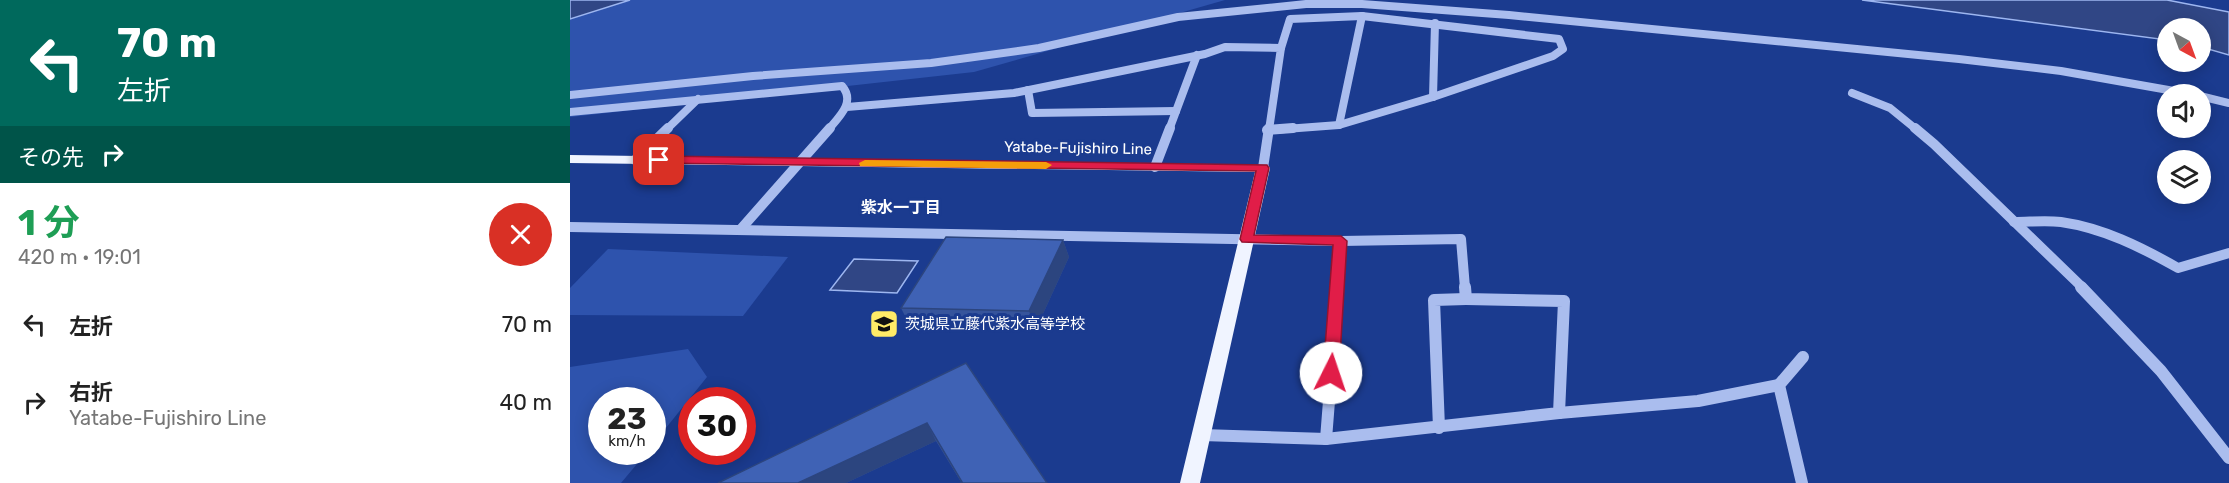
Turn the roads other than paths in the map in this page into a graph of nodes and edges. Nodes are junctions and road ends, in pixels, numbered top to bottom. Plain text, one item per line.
1 (1362, 16) junction
2 (1435, 22) junction
3 (1281, 48) junction
4 (1197, 55) junction
5 (2157, 88) edge
6 (1028, 90) junction
7 (1852, 93) dead end
8 (570, 95) edge
9 (1433, 97) junction
10 (698, 99) junction
11 (2211, 99) edge
12 (2229, 103) edge
13 (847, 107) junction
14 (1176, 111) junction
15 (570, 112) edge
16 (1339, 125) junction
17 (1267, 130) junction
18 (570, 159) edge
19 (635, 160) junction
20 (801, 163) junction
21 (1155, 167) junction
22 (1263, 168) junction
23 (2014, 222) junction
24 (570, 227) edge
25 (740, 230) junction
26 (1246, 239) junction
27 (1341, 241) junction
28 (2229, 253) edge
29 (1466, 298) junction
30 (1803, 357) dead end
31 (1779, 385) junction
32 (1559, 413) junction
33 (1439, 428) junction
34 (1202, 435) junction
35 (1326, 439) junction
36 (2229, 458) edge
37 (1190, 483) edge
38 (1802, 483) edge

1 - 2 street
1 - 3 street
1 - 16 street
2 - 9 street
2 - 9 street
3 - 4 street
3 - 17 street
4 - 6 street
4 - 14 street
5 - 8 street
6 - 13 street
6 - 14 street
7 - 23 street
9 - 16 street
10 - 13 street
10 - 15 street
10 - 19 street
11 - 12 street
13 - 20 street
14 - 21 street
16 - 17 street
17 - 22 street
18 - 19 main road, Yatabe-Fujishiro Line
19 - 20 main road, Yatabe-Fujishiro Line
20 - 21 main road, Yatabe-Fujishiro Line
20 - 25 street
21 - 22 main road, Yatabe-Fujishiro Line
22 - 26 main road
23 - 28 street
23 - 36 street
24 - 25 street
25 - 26 street
26 - 27 street
26 - 34 main road
27 - 29 street
27 - 35 street
29 - 32 street
29 - 33 street
30 - 31 street
31 - 32 street
31 - 38 street
32 - 33 street
33 - 35 street
34 - 35 street
34 - 37 main road

